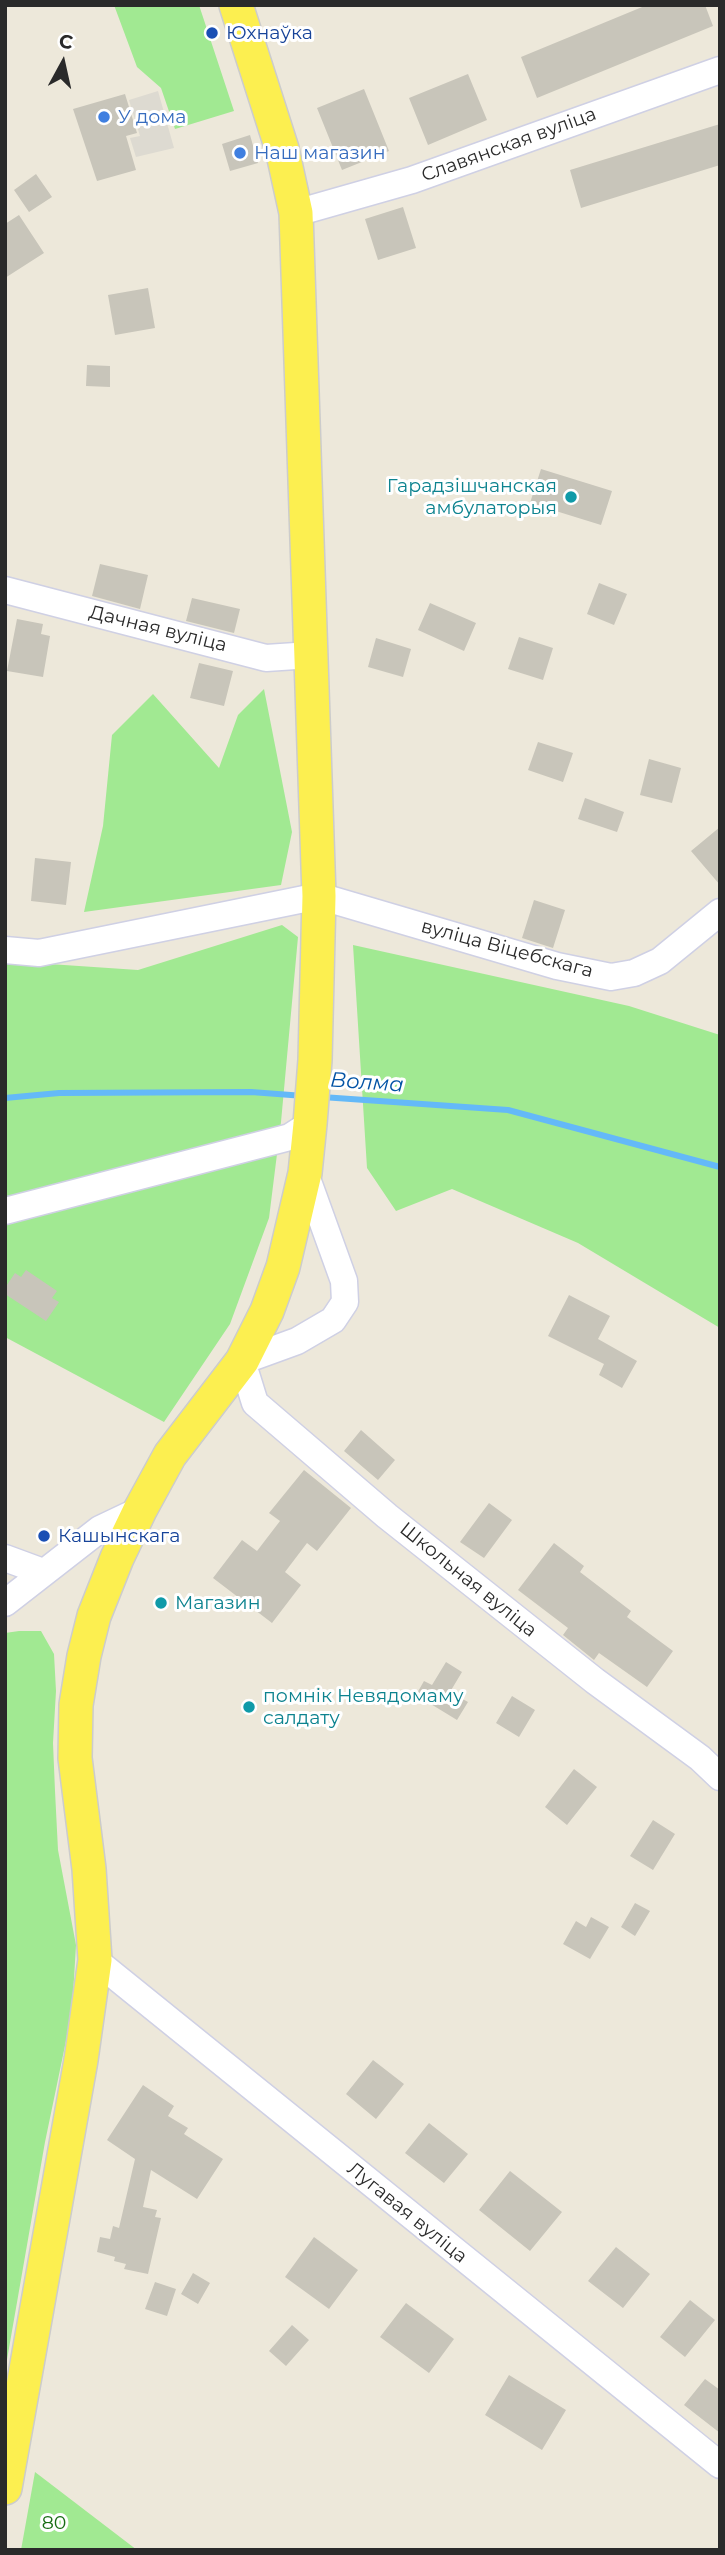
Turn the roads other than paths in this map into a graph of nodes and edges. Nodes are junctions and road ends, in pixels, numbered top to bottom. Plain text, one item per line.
1 (236, 5) edge
2 (720, 69) edge
3 (296, 213) junction
4 (5, 590) edge
5 (311, 655) junction
6 (319, 896) junction
7 (720, 912) edge
8 (5, 950) edge
9 (310, 1124) junction
10 (305, 1173) junction
11 (5, 1211) edge
12 (242, 1361) junction
13 (255, 1403) junction
14 (208, 1404) junction
15 (140, 1510) junction
16 (5, 1558) edge
17 (43, 1572) junction
18 (5, 1603) edge
19 (720, 1777) edge
20 (95, 1960) junction
21 (720, 2465) edge
22 (5, 2488) edge

1 - 3 main road
2 - 3 street, Славянская вуліца
3 - 5 main road
4 - 5 street, Дачная вуліца
5 - 6 main road
6 - 7 street, вуліца Віцебскага
6 - 8 street
6 - 9 main road
9 - 10 main road
9 - 11 street
10 - 12 main road
10 - 12 street
12 - 13 street
12 - 14 main road
13 - 14 street
13 - 19 street, Школьная вуліца
14 - 15 main road
15 - 17 street
15 - 20 main road
16 - 17 street
17 - 18 street
20 - 21 street, Лугавая вуліца
20 - 22 main road

